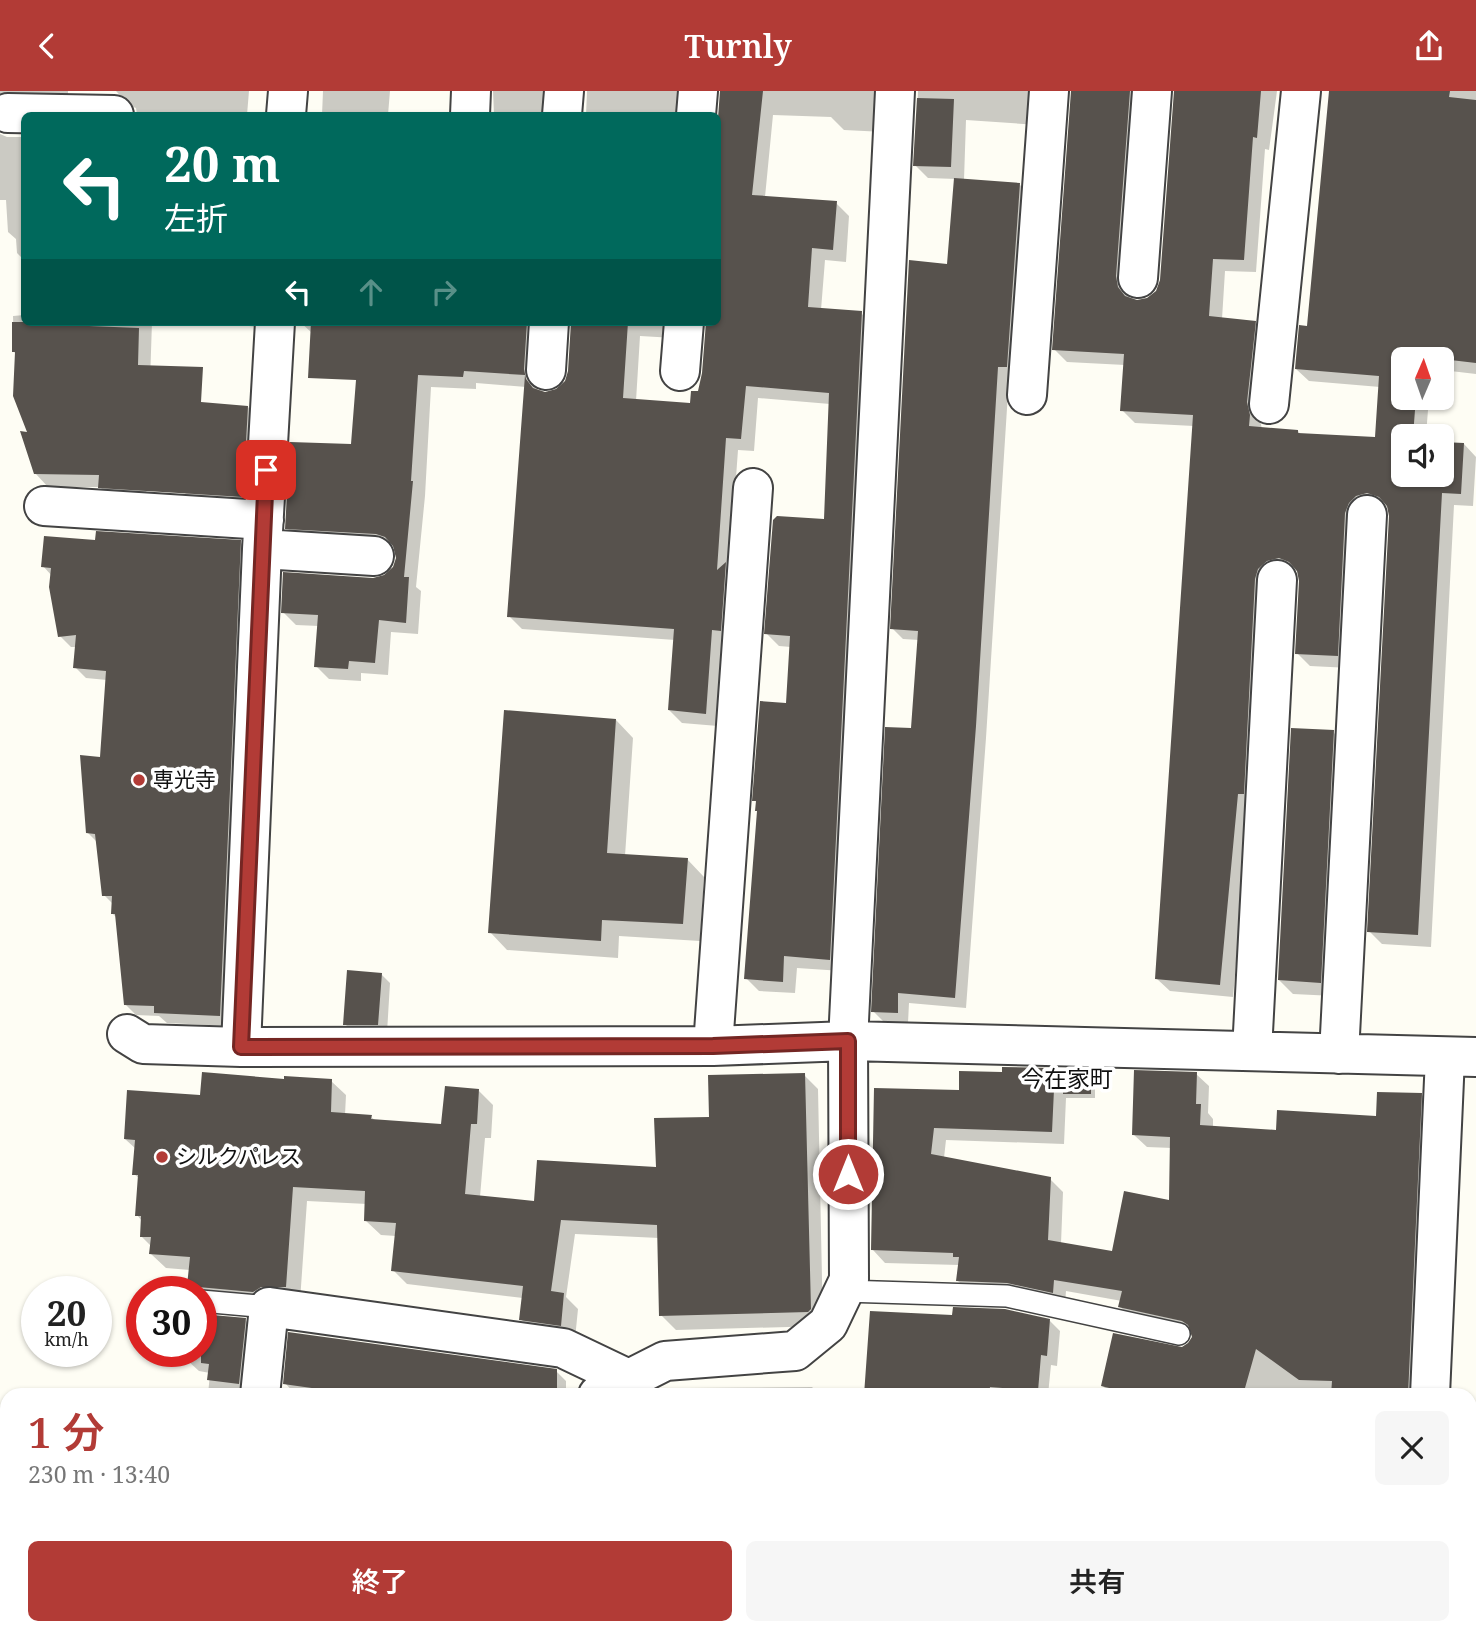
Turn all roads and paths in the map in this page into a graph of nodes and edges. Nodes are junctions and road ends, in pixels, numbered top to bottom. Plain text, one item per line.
1 (288, 91) edge
2 (471, 91) edge
3 (564, 91) edge
4 (698, 91) edge
5 (895, 91) edge
6 (1049, 91) edge
7 (1152, 91) edge
8 (1301, 91) edge
9 (286, 112) edge
10 (470, 112) edge
11 (562, 112) edge
12 (696, 112) edge
13 (8, 113) dead end
14 (21, 113) edge
15 (1138, 278) dead end
16 (275, 326) edge
17 (549, 326) edge
18 (684, 326) edge
19 (546, 370) dead end
20 (680, 371) dead end
21 (1027, 395) dead end
22 (1269, 404) dead end
23 (753, 488) dead end
24 (44, 506) dead end
25 (1367, 515) dead end
26 (263, 534) junction
27 (374, 556) dead end
28 (1278, 580) dead end
29 (127, 1034) dead end
30 (848, 1041) junction
31 (713, 1046) junction
32 (241, 1047) junction
33 (1252, 1051) junction
34 (1339, 1054) junction
35 (1460, 1057) edge
36 (844, 1291) junction
37 (217, 1302) edge
38 (269, 1307) junction
39 (1179, 1334) dead end
40 (261, 1388) edge
41 (617, 1388) edge
42 (620, 1388) edge
43 (1431, 1388) edge

1 - 9 street
2 - 10 street
3 - 11 street
4 - 12 street
5 - 30 street
6 - 21 street
7 - 15 street
8 - 22 street
13 - 14 street
16 - 26 street
17 - 19 street
18 - 20 street
23 - 31 street
24 - 26 street
25 - 34 street
26 - 27 street
26 - 32 street
28 - 33 street
29 - 32 street
30 - 31 street
30 - 33 street
30 - 36 street
31 - 32 street
33 - 34 street
34 - 35 street
35 - 43 street
36 - 39 lane
36 - 42 street
37 - 38 lane
38 - 40 street
38 - 41 street

